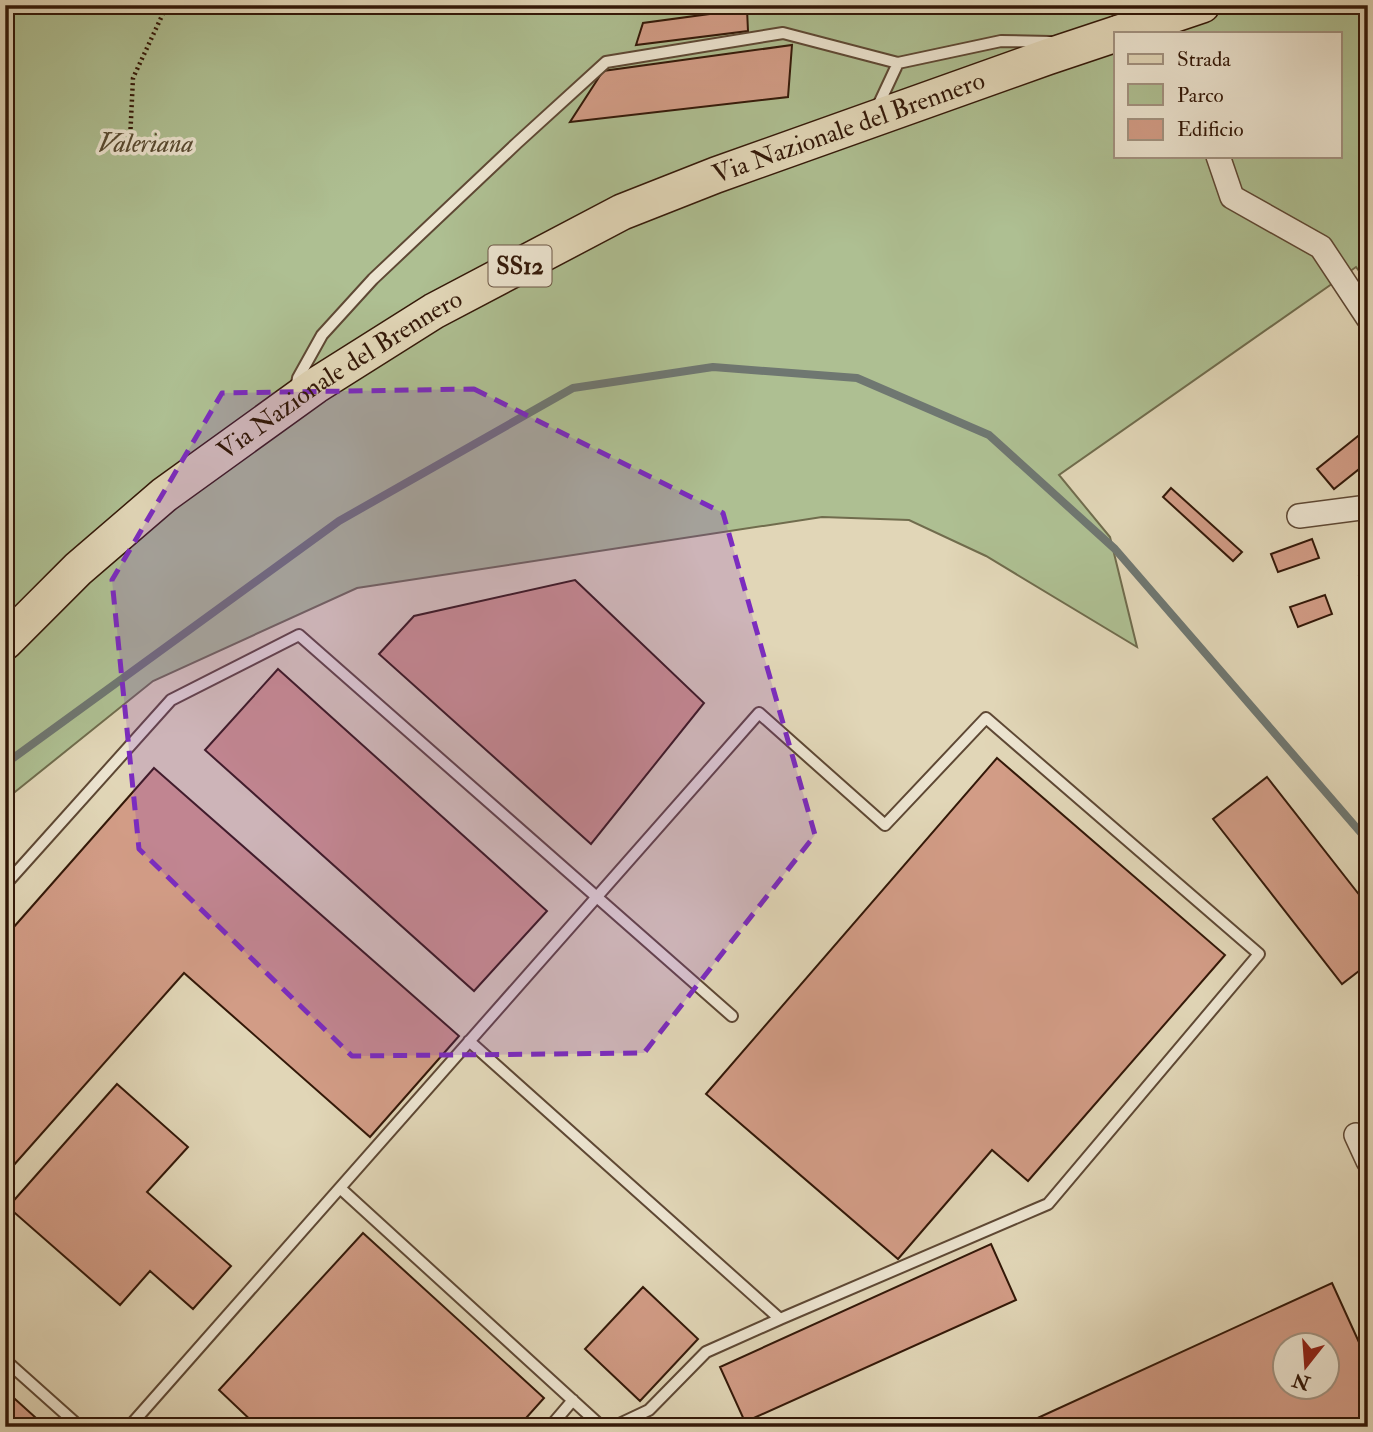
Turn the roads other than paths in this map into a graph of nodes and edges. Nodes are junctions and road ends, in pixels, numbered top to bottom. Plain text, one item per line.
1 (1202, 5) edge
2 (1170, 25) edge
3 (1133, 32) edge
4 (1107, 37) edge
5 (898, 63) junction
6 (871, 120) junction
7 (1218, 158) edge
8 (1368, 318) edge
9 (294, 401) junction
10 (1368, 507) edge
11 (1299, 516) dead end
12 (5, 642) edge
13 (5, 884) edge
14 (597, 897) junction
15 (732, 1016) dead end
16 (469, 1041) junction
17 (1356, 1135) dead end
18 (1368, 1161) edge
19 (340, 1188) junction
20 (780, 1319) junction
21 (5, 1360) edge
22 (573, 1400) junction
23 (80, 1427) edge
24 (129, 1427) edge
25 (550, 1427) edge
26 (603, 1427) edge
27 (613, 1427) edge

1 - 2 main road, Via Nazionale del Brennero / SS12
2 - 3 main road, Via Nazionale del Brennero / SS12
4 - 5 lane
4 - 6 main road, Via Nazionale del Brennero / SS12
5 - 6 lane
5 - 9 lane
6 - 9 main road, Via Nazionale del Brennero / SS12
7 - 8 street
9 - 12 main road, Via Nazionale del Brennero / SS12
10 - 11 street
13 - 14 lane
14 - 15 lane
14 - 16 lane
14 - 20 lane
16 - 19 lane
16 - 20 lane
17 - 18 street
19 - 22 lane
19 - 24 lane
20 - 27 lane
21 - 23 lane
22 - 25 lane
22 - 26 lane

